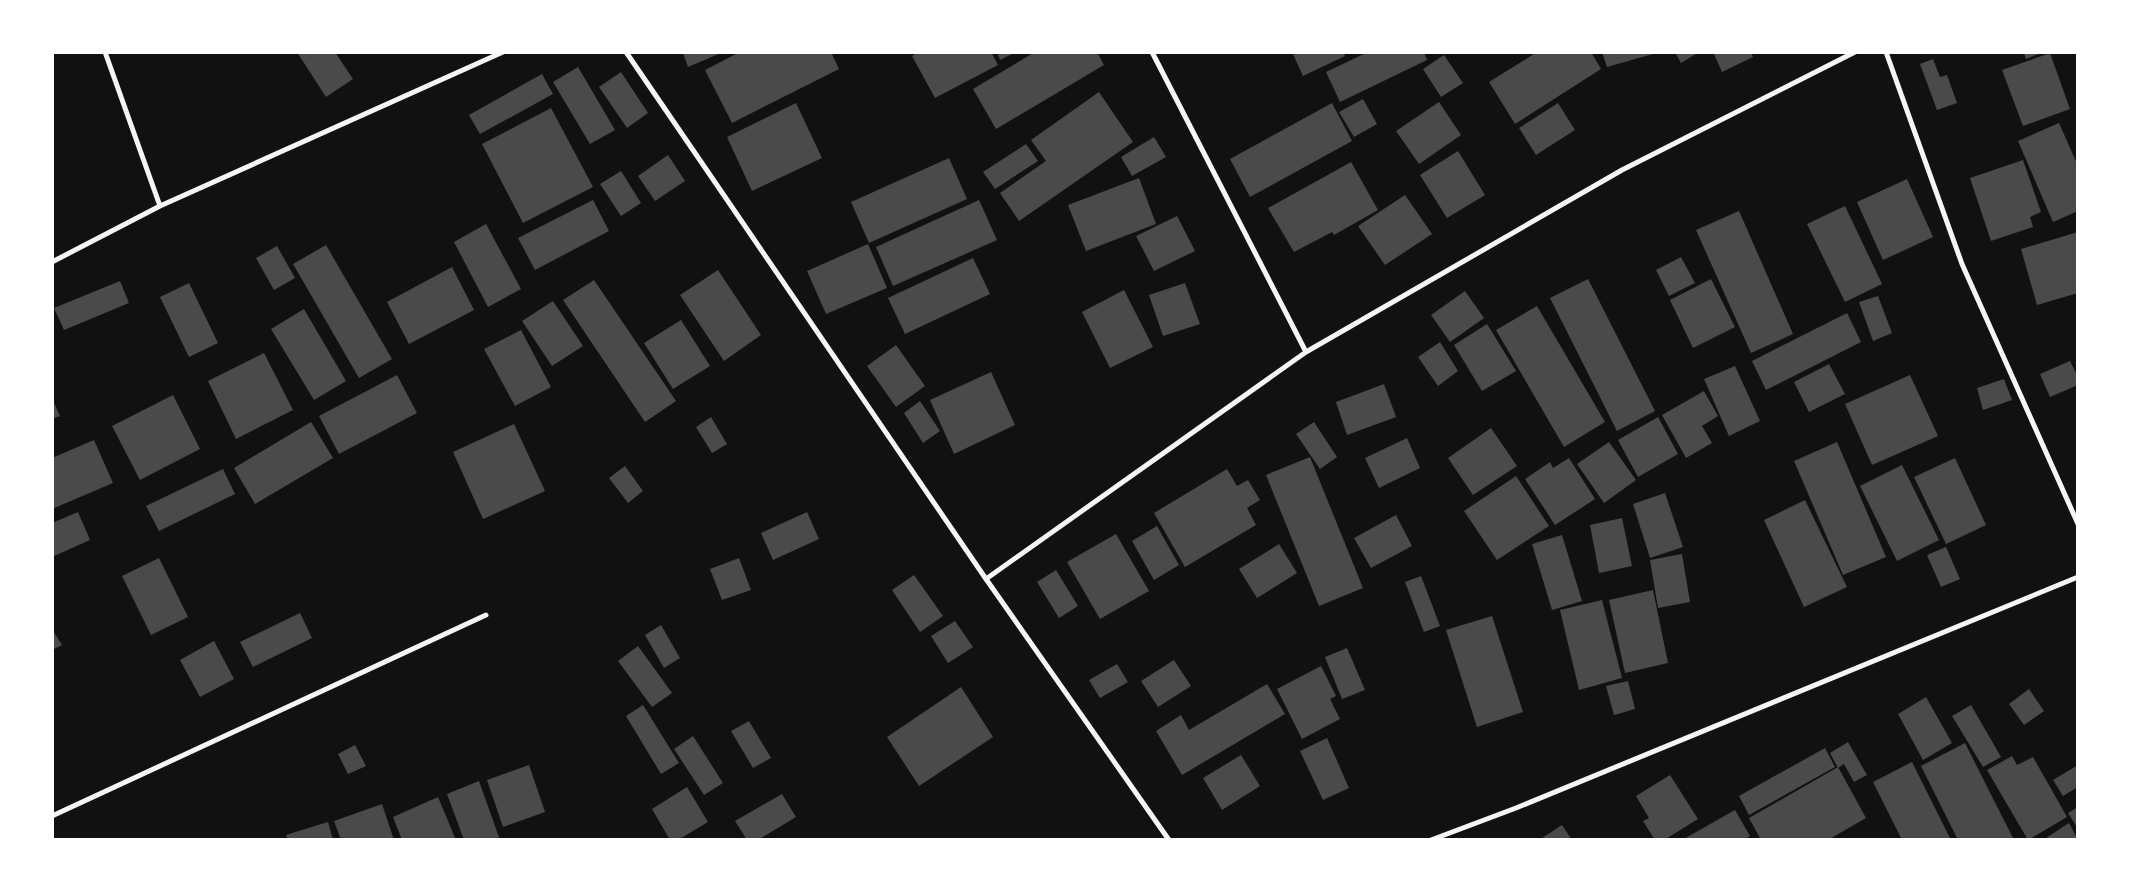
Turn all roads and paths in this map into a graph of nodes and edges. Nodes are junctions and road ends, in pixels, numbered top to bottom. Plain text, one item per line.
1 (105, 52) edge
2 (502, 52) edge
3 (626, 52) edge
4 (1152, 52) edge
5 (1855, 52) edge
6 (1886, 52) edge
7 (160, 206) junction
8 (52, 262) edge
9 (1306, 352) junction
10 (2078, 524) edge
11 (2078, 577) edge
12 (986, 579) junction
13 (486, 615) dead end
14 (52, 816) edge
15 (1169, 840) edge
16 (1431, 840) edge

1 - 7 street
2 - 7 street
3 - 12 street
4 - 9 street
5 - 9 street
6 - 10 street
7 - 8 street
9 - 12 street
11 - 16 street
12 - 15 street
13 - 14 street

